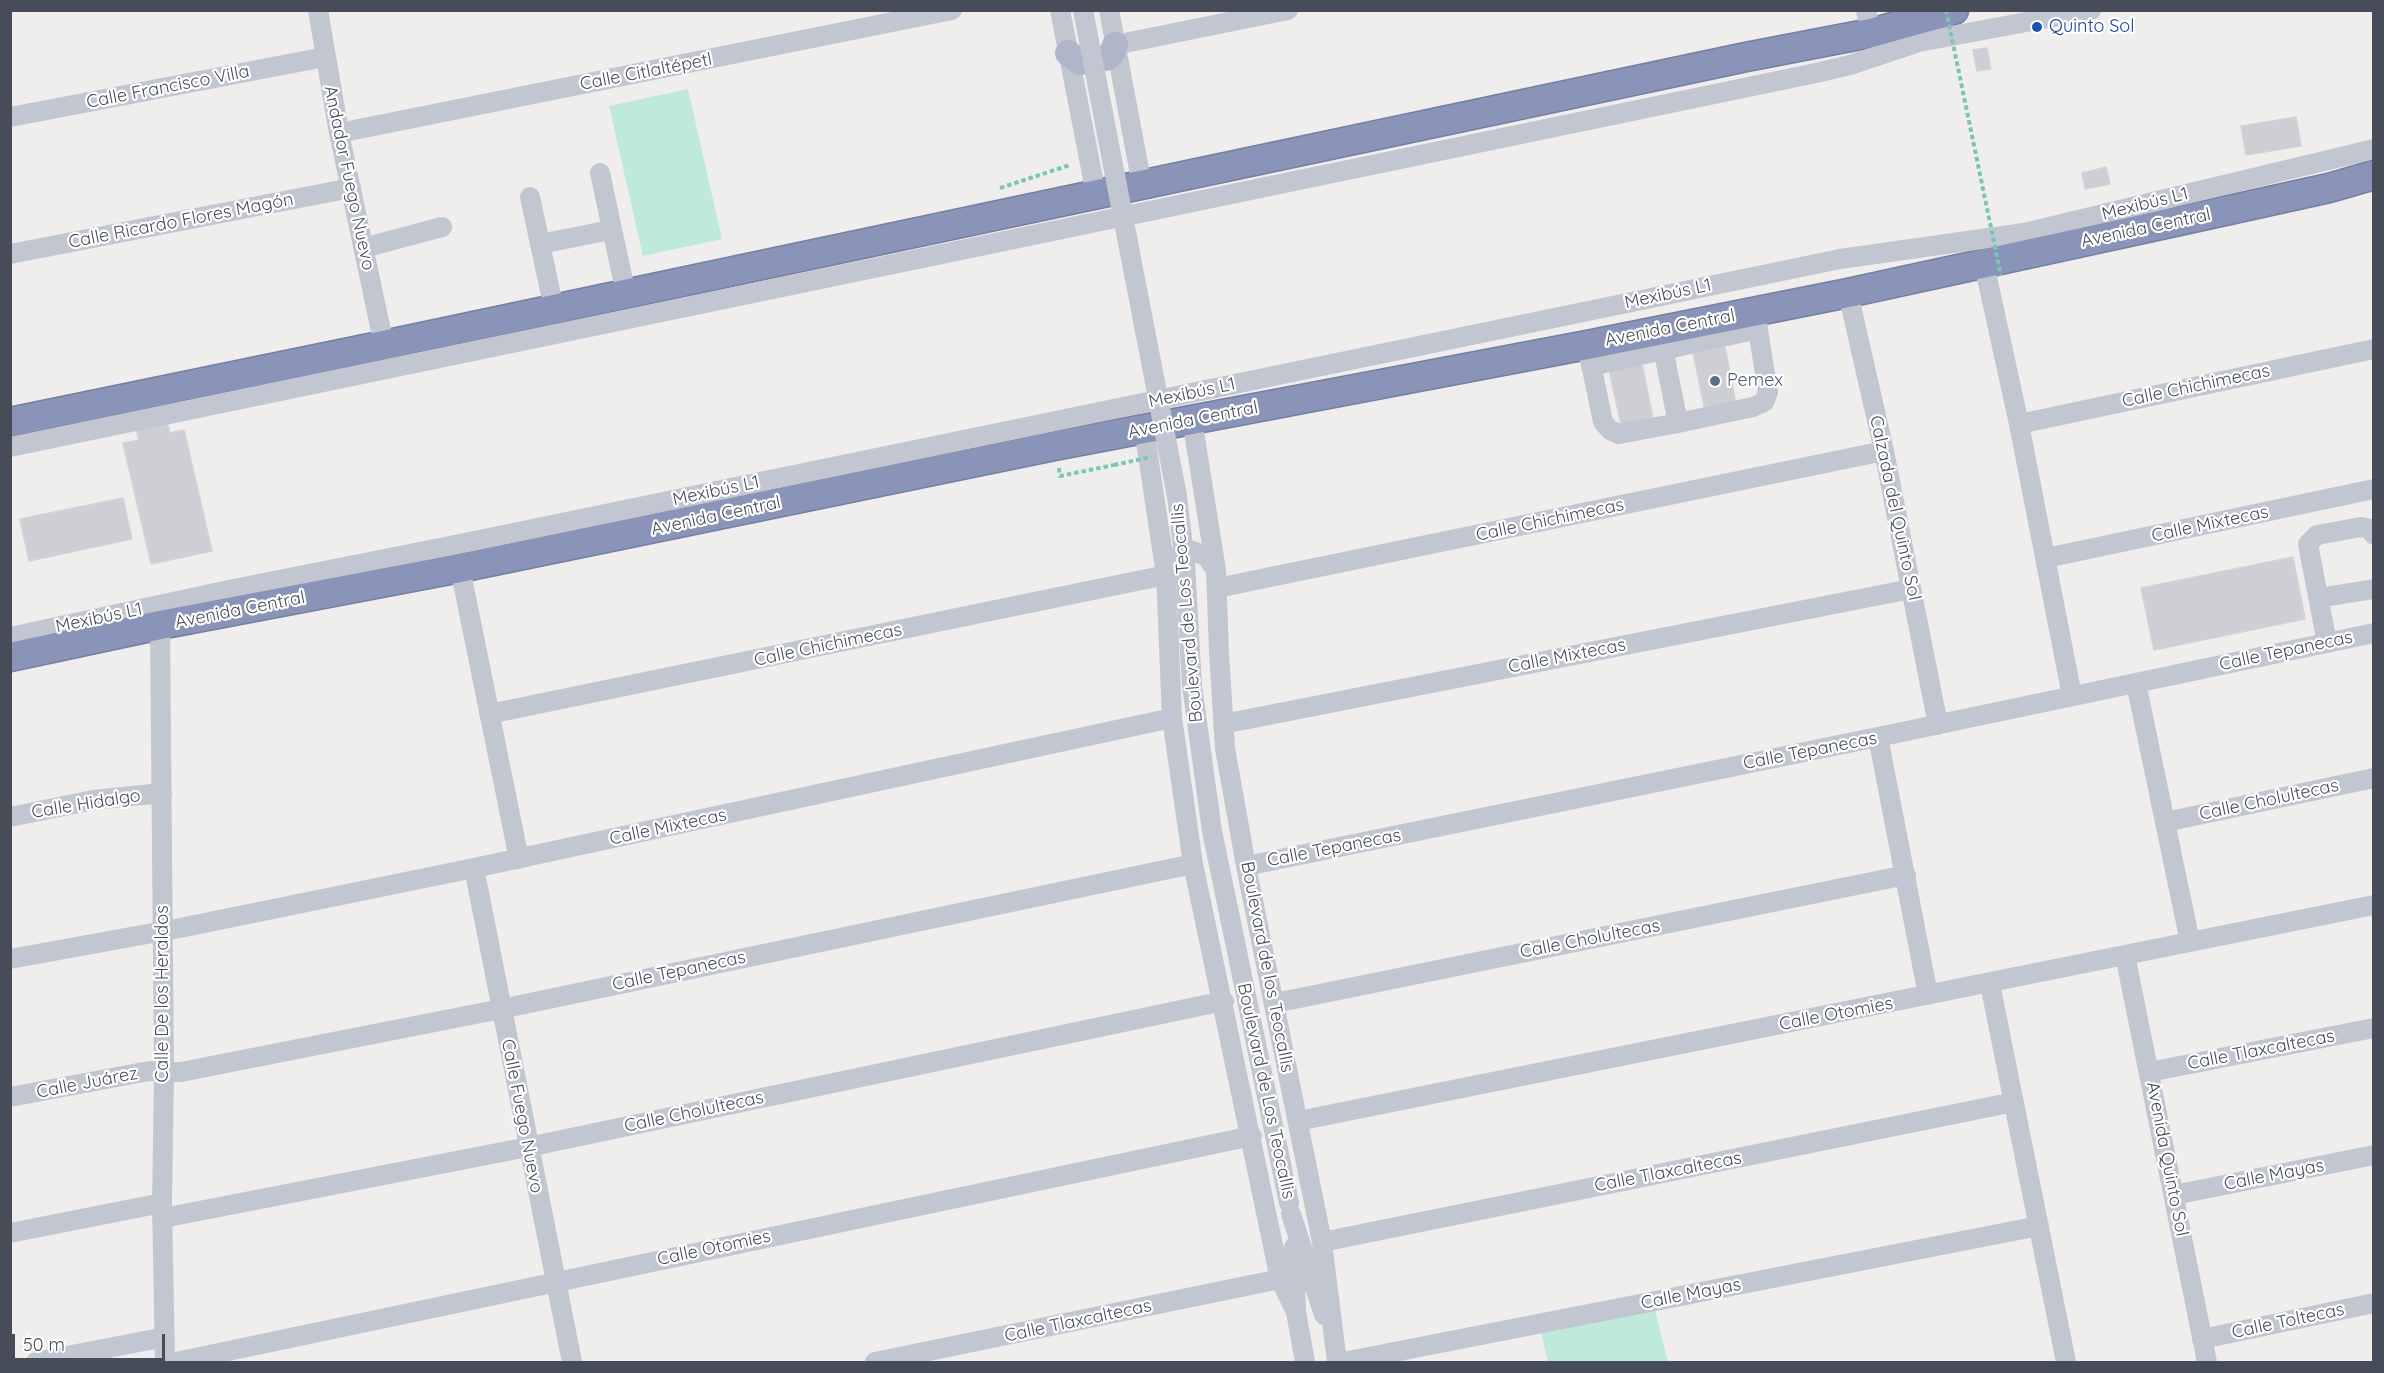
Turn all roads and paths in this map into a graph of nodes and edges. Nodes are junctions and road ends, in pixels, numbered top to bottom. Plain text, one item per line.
1 (318, 10) edge
2 (952, 10) edge
3 (1060, 10) edge
4 (1083, 10) edge
5 (1108, 10) edge
6 (1288, 10) edge
7 (1946, 10) edge
8 (1954, 10) edge
9 (2091, 10) edge
10 (1869, 22) edge
11 (1115, 45) junction
12 (1068, 53) junction
13 (325, 57) junction
14 (10, 117) edge
15 (339, 133) junction
16 (2373, 149) edge
17 (1089, 159) junction
18 (600, 173) dead end
19 (2373, 175) edge
20 (1142, 185) junction
21 (351, 188) junction
22 (1000, 188) dead end
23 (1096, 194) junction
24 (530, 197) dead end
25 (442, 227) dead end
26 (611, 230) junction
27 (540, 244) junction
28 (363, 248) junction
29 (10, 254) edge
30 (1992, 270) junction
31 (1848, 293) junction
32 (626, 294) junction
33 (554, 309) junction
34 (1756, 320) junction
35 (1661, 340) junction
36 (384, 345) junction
37 (2373, 349) edge
38 (1589, 356) junction
39 (1192, 419) junction
40 (10, 422) edge
41 (1678, 423) junction
42 (2019, 424) junction
43 (1144, 429) junction
44 (10, 447) edge
45 (1884, 451) junction
46 (1158, 455) dead end
47 (1060, 476) dead end
48 (2373, 489) edge
49 (2373, 535) edge
50 (2046, 558) junction
51 (460, 568) junction
52 (1166, 570) junction
53 (1216, 579) junction
54 (1911, 589) junction
55 (2373, 589) edge
56 (2318, 598) junction
57 (160, 625) junction
58 (2373, 633) edge
59 (10, 637) edge
60 (2328, 643) junction
61 (10, 657) edge
62 (2136, 683) junction
63 (2072, 696) junction
64 (489, 714) junction
65 (1172, 718) junction
66 (1223, 724) junction
67 (1938, 725) junction
68 (1878, 737) junction
69 (2373, 778) edge
70 (162, 793) junction
71 (10, 817) edge
72 (2165, 822) junction
73 (519, 859) junction
74 (1193, 864) junction
75 (1246, 866) junction
76 (474, 868) junction
77 (1906, 875) junction
78 (2373, 905) edge
79 (164, 931) junction
80 (2190, 942) junction
81 (2125, 955) junction
82 (10, 959) edge
83 (1990, 984) junction
84 (1928, 995) junction
85 (1224, 1001) junction
86 (1275, 1003) junction
87 (501, 1009) junction
88 (2373, 1028) edge
89 (164, 1072) junction
90 (2150, 1072) junction
91 (10, 1097) edge
92 (2014, 1102) junction
93 (1298, 1121) junction
94 (1252, 1136) junction
95 (528, 1147) junction
96 (2373, 1155) edge
97 (2174, 1195) junction
98 (1290, 1209) junction
99 (162, 1210) junction
100 (2039, 1226) junction
101 (10, 1233) edge
102 (1322, 1242) junction
103 (1280, 1279) junction
104 (556, 1281) junction
105 (2373, 1303) edge
106 (1296, 1312) junction
107 (165, 1337) junction
108 (2202, 1339) junction
109 (36, 1362) edge
110 (165, 1362) edge
111 (176, 1362) edge
112 (572, 1362) edge
113 (875, 1362) edge
114 (1305, 1362) edge
115 (1337, 1362) edge
116 (1343, 1362) edge
117 (2067, 1362) edge
118 (2207, 1362) edge

1 - 13 street, Andador Fuego Nuevo
2 - 15 street, Calle Citlaltépetl
3 - 12 street
4 - 98 street, Boulevard de Los Teocallis, bridge
5 - 11 street
6 - 11 street
7 - 30 path, bridge
8 - 10 highway
9 - 44 street
10 - 20 highway
11 - 12 main road
11 - 20 street
12 - 17 street
13 - 14 street, Calle Francisco Villa
13 - 15 street, Andador Fuego Nuevo
15 - 21 street, Andador Fuego Nuevo
16 - 59 street, Mexibús L1
17 - 22 path
17 - 23 street
18 - 26 street
19 - 30 highway, Avenida Central
20 - 23 highway
21 - 28 street, Andador Fuego Nuevo
21 - 29 street, Calle Ricardo Flores Magón
23 - 32 highway
24 - 27 street
25 - 28 street
26 - 27 street
26 - 32 street
27 - 33 street
28 - 36 street, Andador Fuego Nuevo
30 - 31 highway, Avenida Central
30 - 42 street
31 - 34 highway, Avenida Central
31 - 45 street, Calzada del Quinto Sol
32 - 33 highway
33 - 36 highway
34 - 35 highway, Avenida Central
34 - 41 street
35 - 38 highway, Avenida Central
35 - 41 street
36 - 40 highway
37 - 42 street, Calle Chichimecas
38 - 39 highway, Avenida Central
38 - 41 street
39 - 43 highway, Avenida Central
39 - 53 street, Boulevard de los Teocallis
42 - 50 street
43 - 51 highway, Avenida Central
43 - 52 street, Boulevard de los Teocallis
45 - 53 street, Calle Chichimecas
45 - 54 street, Calzada del Quinto Sol
46 - 47 path, bridge
48 - 50 street, Calle Mixtecas
49 - 56 street
50 - 63 street
51 - 57 highway, Avenida Central
51 - 64 street
52 - 53 street, Boulevard de los Teocallis
52 - 64 street, Calle Chichimecas
52 - 65 street, Boulevard de los Teocallis
53 - 66 street, Boulevard de los Teocallis
54 - 66 street, Calle Mixtecas
54 - 67 street, Calzada del Quinto Sol
55 - 56 street
56 - 60 street
57 - 61 highway, Avenida Central
57 - 70 street, Calle De los Heraldos
58 - 60 street, Calle Tepanecas
60 - 62 street, Calle Tepanecas
62 - 63 street, Calle Tepanecas
62 - 72 street
63 - 67 street, Calle Tepanecas
64 - 73 street
65 - 73 street, Calle Mixtecas
65 - 74 street, Boulevard de los Teocallis
66 - 75 street, Boulevard de los Teocallis
67 - 68 street, Calle Tepanecas
68 - 75 street, Calle Tepanecas
68 - 77 street
69 - 72 street, Calle Cholultecas
70 - 71 street, Calle Hidalgo
70 - 79 street, Calle De los Heraldos
72 - 80 street
73 - 76 street, Calle Mixtecas
74 - 85 street, Boulevard de los Teocallis
74 - 87 street, Calle Tepanecas
75 - 86 street, Boulevard de los Teocallis
76 - 79 street, Calle Mixtecas
76 - 87 street, Calle Fuego Nuevo
77 - 84 street
77 - 86 street, Calle Cholultecas
78 - 80 street, Calle Otomies
79 - 82 street, Calle Mixtecas
79 - 89 street, Calle De los Heraldos
80 - 81 street, Calle Otomies
81 - 83 street, Calle Otomies
81 - 90 street, Avenida Quinto Sol
83 - 84 street, Calle Otomies
83 - 92 street
84 - 93 street, Calle Otomies
85 - 94 street, Boulevard de los Teocallis
85 - 95 street, Calle Cholultecas
86 - 93 street, Boulevard de los Teocallis
87 - 89 street, Calle Tepanecas
87 - 95 street, Calle Fuego Nuevo
88 - 90 street, Calle Tlaxcaltecas
89 - 91 street, Calle Juárez
89 - 99 street, Calle De los Heraldos
90 - 97 street, Avenida Quinto Sol
92 - 100 street
92 - 102 street, Calle Tlaxcaltecas
93 - 102 street, Boulevard de los Teocallis
94 - 103 street, Boulevard de los Teocallis
94 - 104 street, Calle Otomies
95 - 99 street, Calle Cholultecas
95 - 104 street, Calle Fuego Nuevo
96 - 97 street, Calle Mayas
97 - 108 street, Avenida Quinto Sol
98 - 106 street, Boulevard de Los Teocallis
98 - 115 street, Boulevard de Los Teocallis
99 - 101 street, Calle Cholultecas
99 - 107 street, Calle De los Heraldos
100 - 116 street, Calle Mayas
100 - 117 street
102 - 115 street, Boulevard de los Teocallis
103 - 106 street, Boulevard de los Teocallis
103 - 113 street, Calle Tlaxcaltecas
104 - 111 street, Calle Otomies
104 - 112 street, Calle Fuego Nuevo
105 - 108 street, Calle Toltecas
106 - 114 street, Boulevard de Los Teocallis
107 - 109 street
107 - 110 street, Calle De los Heraldos
108 - 118 street, Avenida Quinto Sol

